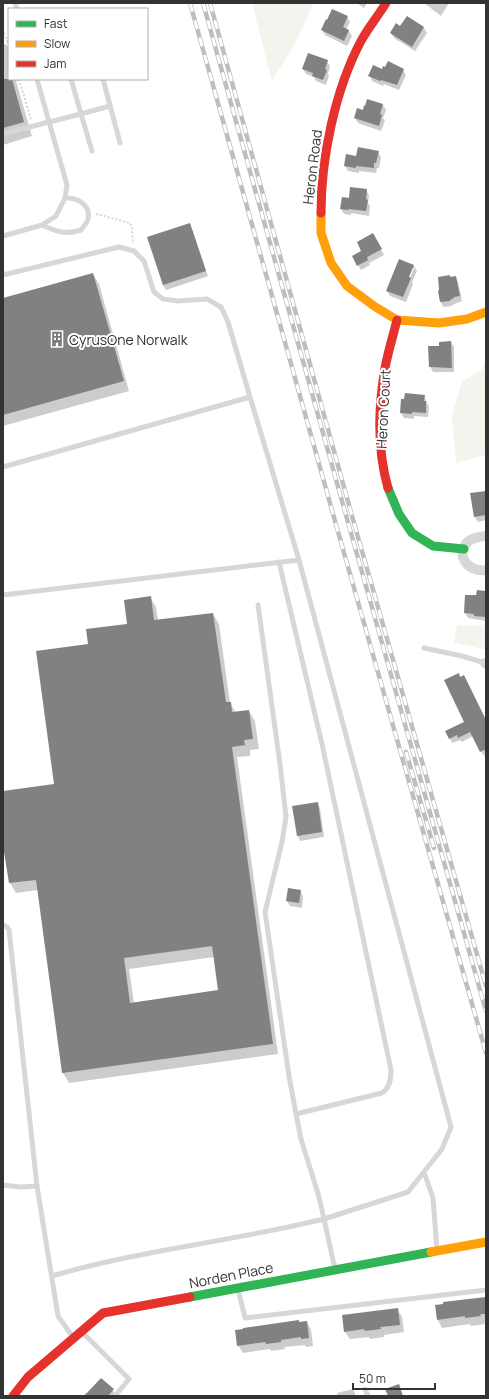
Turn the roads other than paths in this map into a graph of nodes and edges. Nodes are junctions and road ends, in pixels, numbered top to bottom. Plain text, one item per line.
1 (386, 3) edge
2 (37, 80) edge
3 (71, 80) edge
4 (103, 80) edge
5 (110, 106) junction
6 (81, 114) junction
7 (50, 122) junction
8 (3, 134) edge
9 (120, 143) dead end
10 (92, 151) dead end
11 (65, 198) junction
12 (42, 225) junction
13 (3, 236) edge
14 (3, 275) edge
15 (486, 312) edge
16 (397, 320) junction
17 (250, 397) junction
18 (3, 467) edge
19 (486, 536) edge
20 (464, 549) junction
21 (299, 560) junction
22 (279, 562) junction
23 (486, 570) edge
24 (3, 595) edge
25 (258, 605) dead end
26 (424, 648) dead end
27 (486, 664) edge
28 (3, 925) edge
29 (296, 1114) junction
30 (424, 1172) junction
31 (3, 1184) edge
32 (37, 1186) junction
33 (324, 1219) junction
34 (486, 1242) edge
35 (437, 1251) junction
36 (336, 1270) junction
37 (52, 1276) junction
38 (237, 1288) junction
39 (486, 1290) edge
40 (81, 1331) junction
41 (74, 1338) junction
42 (365, 1389) dead end
43 (13, 1396) edge
44 (114, 1396) edge
45 (368, 1396) edge

1 - 16 street, Heron Road
2 - 7 lane
3 - 6 lane
4 - 5 lane
5 - 6 lane
5 - 9 lane
6 - 7 lane
6 - 10 lane
7 - 8 lane
7 - 11 lane
11 - 12 lane
11 - 12 lane
12 - 13 lane
14 - 17 lane
15 - 16 street, Heron Road
16 - 20 street, Heron Court
17 - 18 lane
17 - 21 lane
19 - 20 street
20 - 23 street
21 - 22 lane
21 - 30 lane
22 - 24 lane
22 - 29 lane
25 - 29 lane
26 - 27 lane
28 - 32 lane
29 - 33 lane
30 - 33 lane
30 - 35 lane
31 - 32 lane
32 - 37 lane
33 - 36 lane
33 - 37 lane
34 - 35 street, Norden Place
35 - 36 street, Norden Place
36 - 38 street, Norden Place
37 - 41 lane
38 - 39 lane
38 - 40 street, Norden Place
40 - 41 street, Norden Place
40 - 44 lane
41 - 43 street, Norden Place
42 - 45 lane

